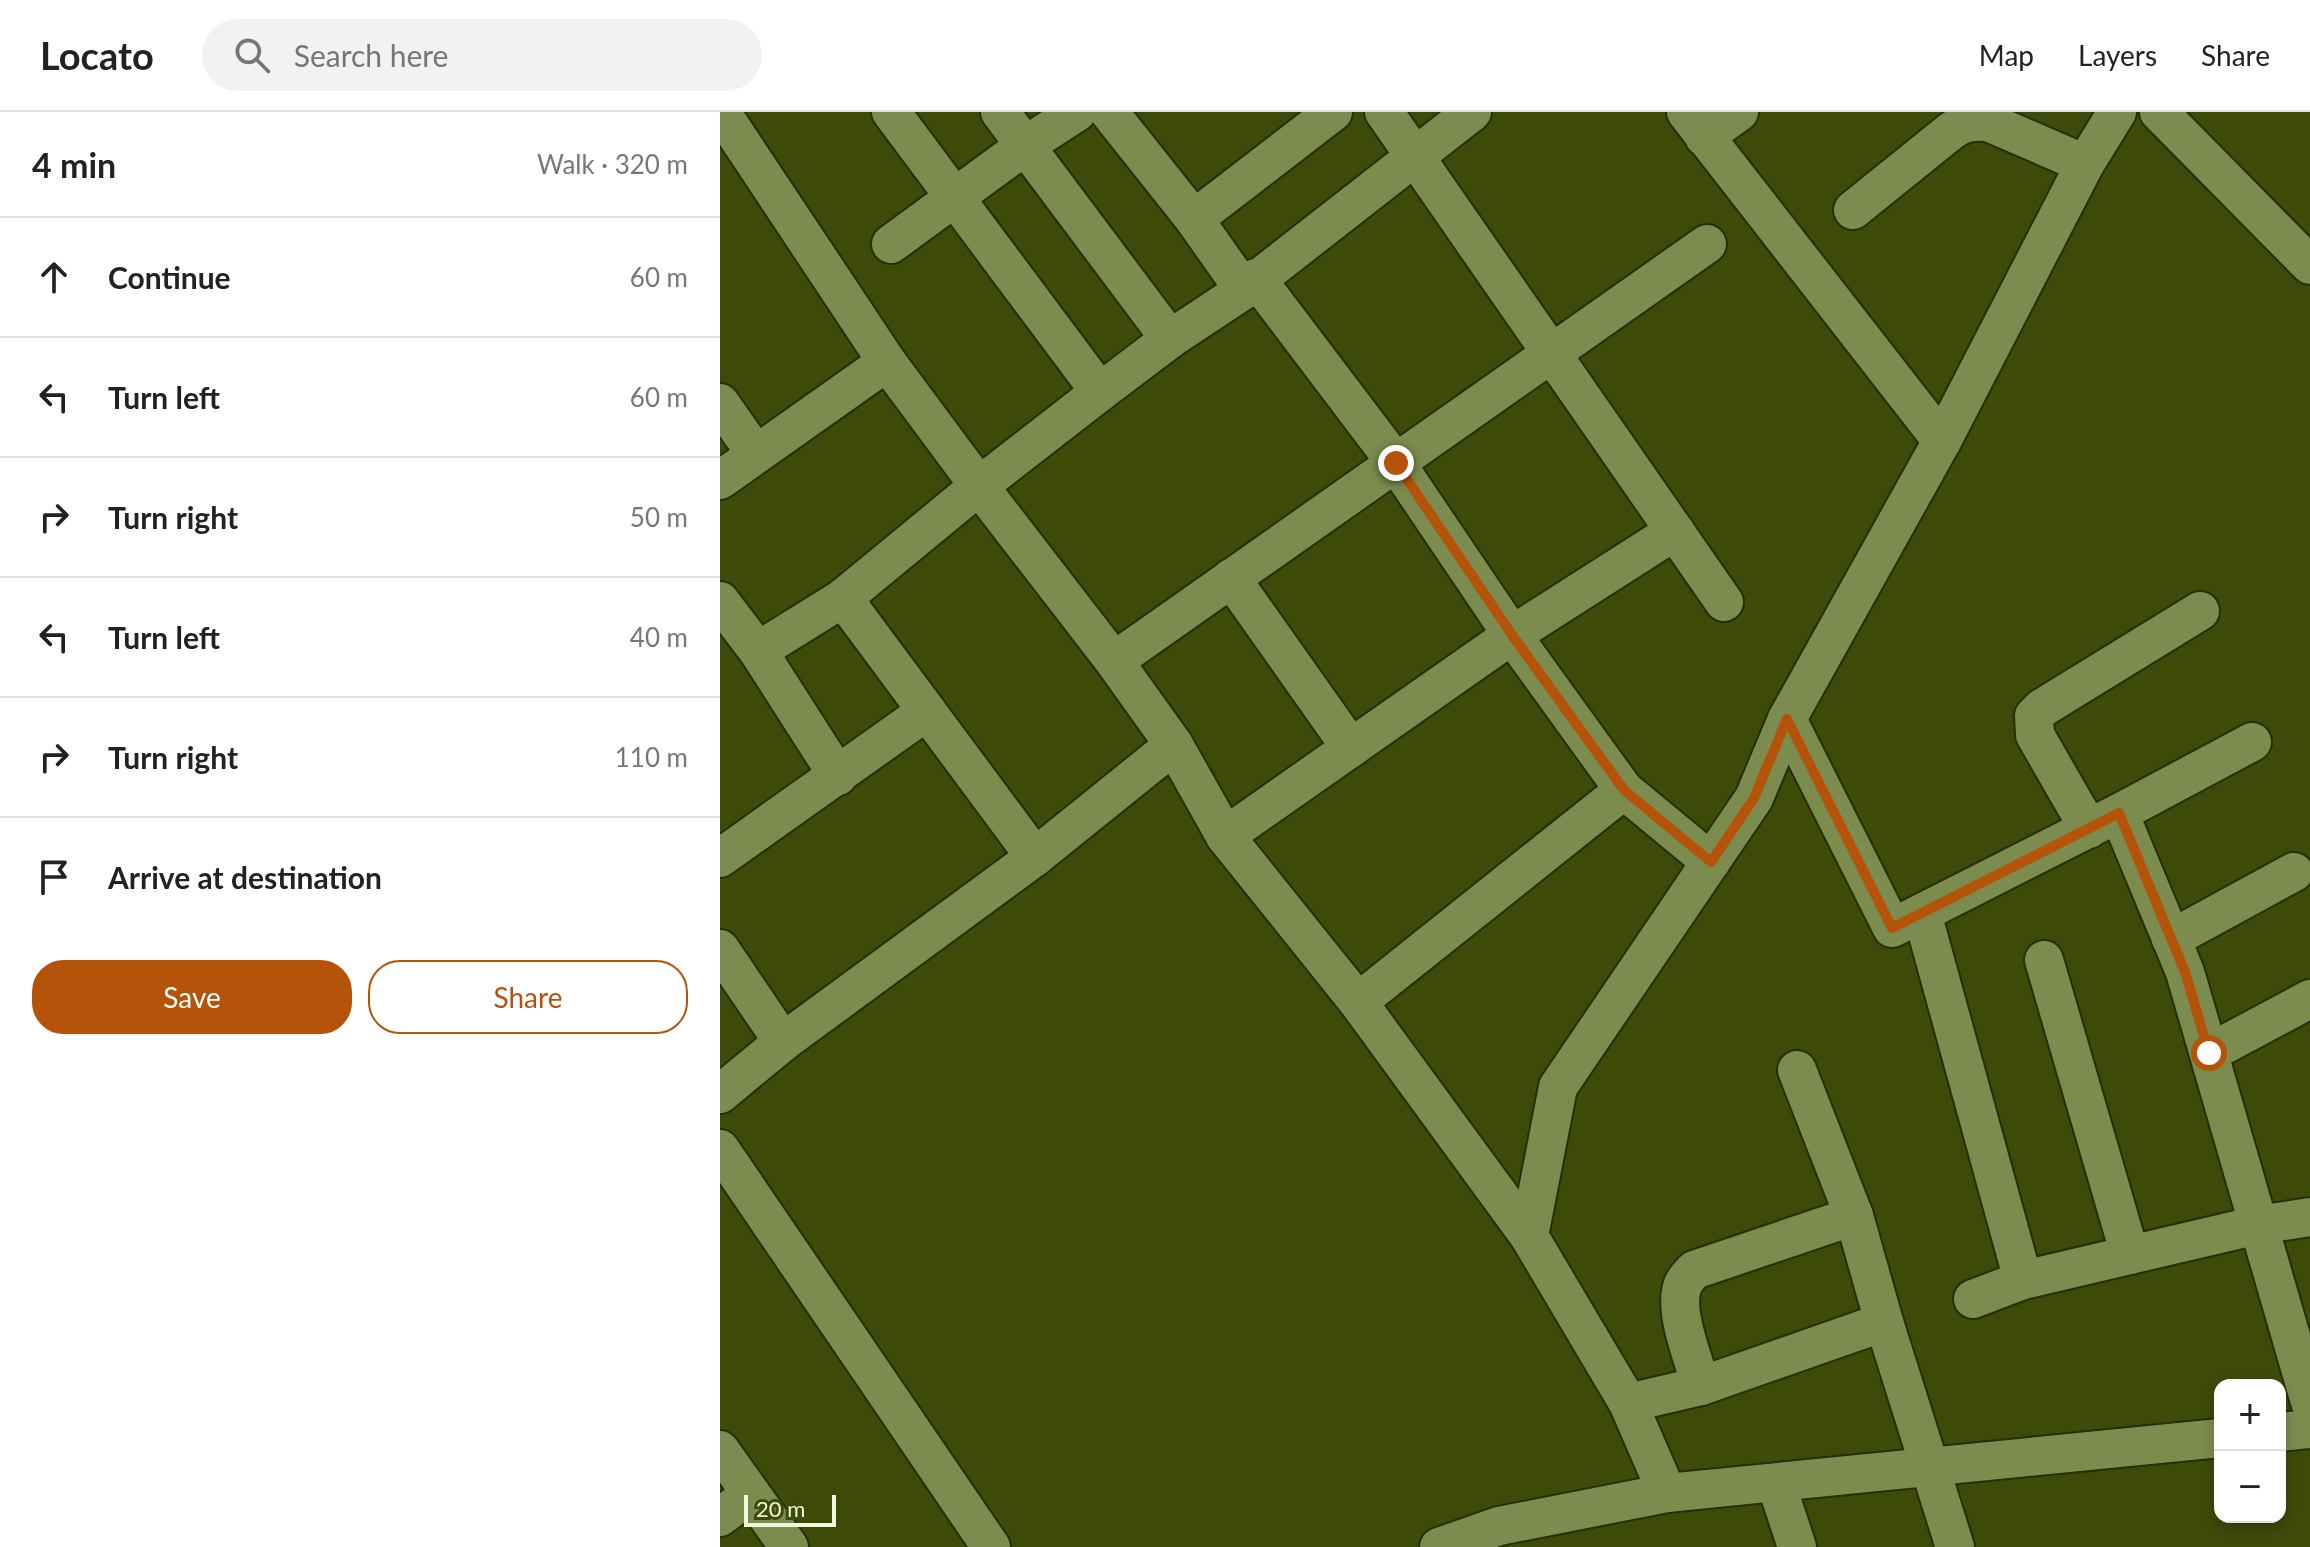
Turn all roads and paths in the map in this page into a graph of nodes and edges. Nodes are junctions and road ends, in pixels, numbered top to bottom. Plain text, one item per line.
1 (721, 112) edge
2 (891, 112) edge
3 (1000, 112) edge
4 (1077, 112) edge
5 (1109, 112) edge
6 (1333, 112) edge
7 (1384, 112) edge
8 (1472, 112) edge
9 (1739, 112) edge
10 (2117, 112) edge
11 (2159, 112) edge
12 (1695, 124) edge
13 (1026, 145) junction
14 (1415, 154) junction
15 (2085, 164) junction
16 (955, 198) junction
17 (1853, 210) dead end
18 (1194, 219) junction
19 (891, 244) dead end
20 (1707, 244) dead end
21 (2310, 265) edge
22 (1250, 284) junction
23 (1170, 339) junction
24 (1552, 352) junction
25 (887, 362) junction
26 (1100, 392) junction
27 (720, 403) edge
28 (1942, 441) junction
29 (756, 454) junction
30 (1396, 463) junction
31 (720, 480) edge
32 (979, 486) junction
33 (1675, 531) junction
34 (1231, 578) junction
35 (843, 598) junction
36 (720, 601) edge
37 (1724, 602) dead end
38 (2200, 611) dead end
39 (1512, 635) junction
40 (758, 651) junction
41 (1114, 661) junction
42 (927, 711) junction
43 (1787, 719) junction
44 (2252, 742) dead end
45 (1174, 745) junction
46 (1351, 748) junction
47 (838, 776) junction
48 (1624, 790) junction
49 (2104, 821) junction
50 (1225, 836) junction
51 (1035, 857) junction
52 (720, 858) edge
53 (1711, 862) junction
54 (2294, 872) dead end
55 (1922, 913) junction
56 (2171, 939) junction
57 (720, 949) edge
58 (2044, 960) dead end
59 (2310, 999) edge
60 (1358, 1002) junction
61 (783, 1042) junction
62 (2209, 1053) junction
63 (1797, 1070) dead end
64 (720, 1094) edge
65 (720, 1149) edge
66 (1854, 1216) junction
67 (2310, 1217) edge
68 (2258, 1225) junction
69 (1529, 1236) junction
70 (2130, 1255) junction
71 (2023, 1280) junction
72 (1973, 1299) dead end
73 (1884, 1322) junction
74 (1701, 1386) junction
75 (2310, 1402) edge
76 (1628, 1403) junction
77 (2310, 1429) edge
78 (2286, 1431) edge
79 (2214, 1439) edge
80 (720, 1450) edge
81 (1929, 1468) junction
82 (1776, 1483) junction
83 (1667, 1493) junction
84 (751, 1494) junction
85 (720, 1517) edge
86 (789, 1547) edge
87 (991, 1547) edge
88 (1439, 1547) edge
89 (1797, 1547) edge
90 (1955, 1547) edge

1 - 25 street
2 - 16 street
3 - 13 street
4 - 13 street
5 - 18 street
6 - 18 street
7 - 14 street
8 - 14 street
9 - 12 street
10 - 15 street
11 - 21 street
12 - 28 street
13 - 16 street
13 - 23 street
14 - 22 street
14 - 24 street
15 - 17 street
15 - 28 street
16 - 19 street
16 - 26 street
18 - 22 street
20 - 24 street
22 - 23 street
22 - 30 street
23 - 26 street
24 - 30 street
24 - 33 street
25 - 29 street
25 - 32 street
26 - 32 street
27 - 29 street
28 - 43 street
29 - 31 street
30 - 34 street
30 - 39 street
32 - 35 street
32 - 41 street
33 - 37 street
33 - 39 street
34 - 41 street
34 - 46 street
35 - 40 street
35 - 42 street
36 - 40 street
38 - 49 street
39 - 46 street
39 - 48 street
40 - 47 street
41 - 45 street
42 - 47 street
42 - 51 street
43 - 53 street
43 - 55 street
44 - 49 street
45 - 50 street
45 - 51 street
46 - 50 street
47 - 52 street
48 - 53 street
48 - 60 street
49 - 55 street
49 - 56 street
50 - 60 street
51 - 61 street
53 - 69 street
54 - 56 street
55 - 71 street
56 - 62 street
57 - 61 street
58 - 70 street
59 - 62 street
60 - 69 street
61 - 64 street
62 - 68 street
63 - 66 street
65 - 87 street
66 - 73 street
66 - 74 street
67 - 68 street
68 - 70 street
68 - 75 street
69 - 76 street
70 - 71 street
71 - 72 street
73 - 74 street
73 - 81 street
74 - 76 street
76 - 83 street
77 - 78 street
79 - 81 street
80 - 84 street
81 - 82 street
81 - 90 street
82 - 83 street
82 - 89 street
83 - 88 street
84 - 85 street
84 - 86 street

